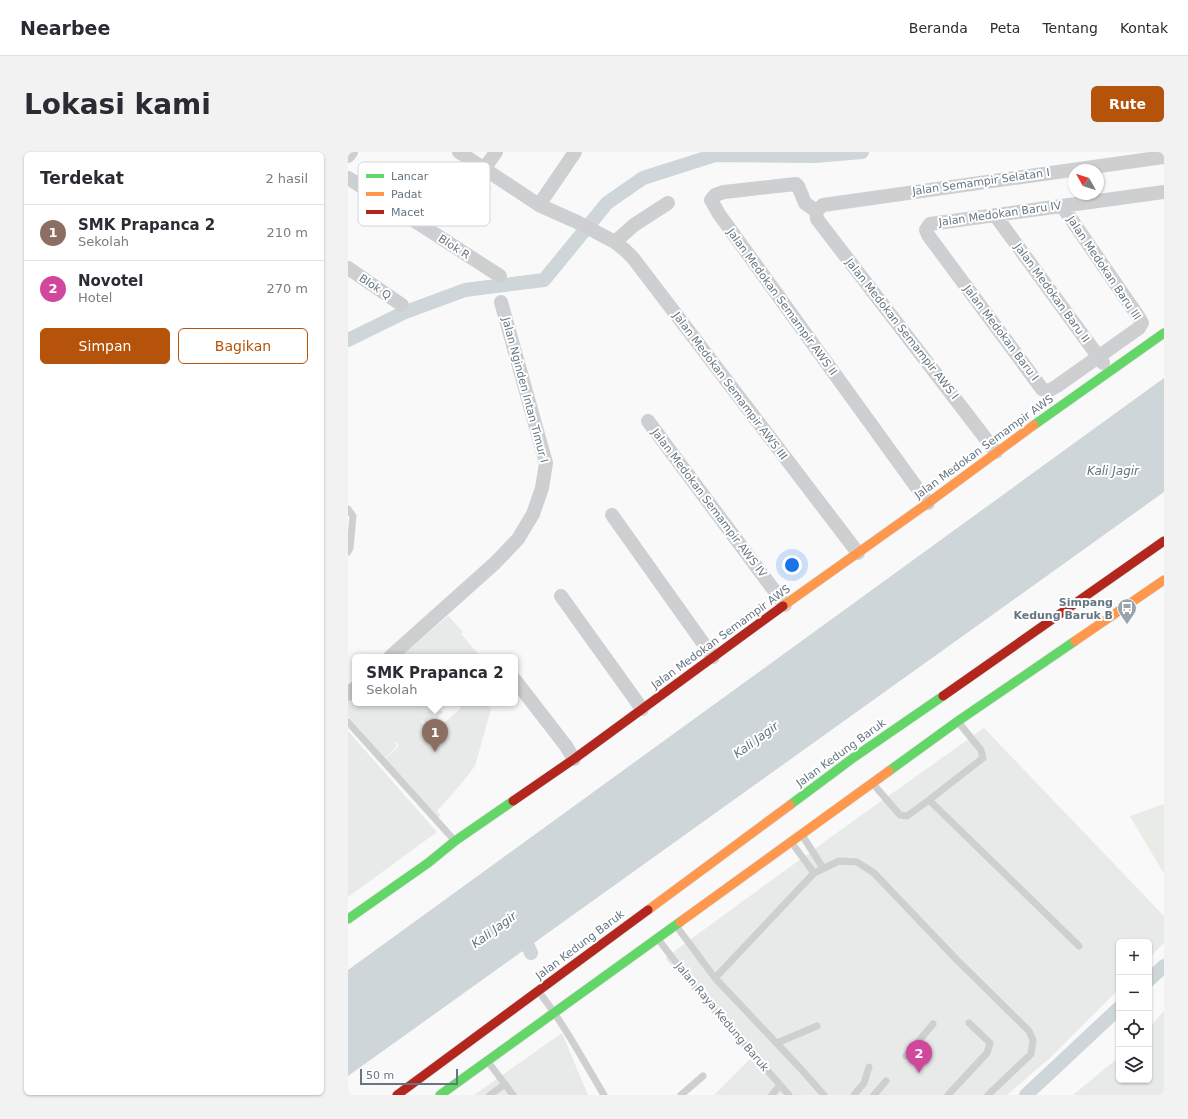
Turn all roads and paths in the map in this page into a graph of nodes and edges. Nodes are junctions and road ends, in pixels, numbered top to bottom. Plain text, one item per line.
1 (351, 152) edge
2 (459, 152) edge
3 (496, 152) edge
4 (575, 152) edge
5 (348, 156) edge
6 (1164, 157) edge
7 (474, 162) edge
8 (489, 162) edge
9 (490, 173) edge
10 (348, 178) edge
11 (358, 184) edge
12 (1164, 192) edge
13 (668, 203) dead end
14 (539, 205) junction
15 (1062, 206) junction
16 (820, 208) junction
17 (994, 215) junction
18 (930, 224) joint
19 (422, 226) edge
20 (615, 242) junction
21 (348, 268) edge
22 (500, 276) dead end
23 (501, 302) dead end
24 (402, 306) dead end
25 (1164, 333) edge
26 (1098, 356) junction
27 (1109, 372) junction
28 (648, 421) dead end
29 (996, 452) junction
30 (928, 503) junction
31 (348, 509) edge
32 (612, 515) dead end
33 (1164, 541) edge
34 (348, 552) edge
35 (858, 553) junction
36 (1164, 580) edge
37 (561, 596) dead end
38 (785, 605) junction
39 (393, 654) edge
40 (713, 657) junction
41 (518, 684) edge
42 (642, 708) junction
43 (958, 721) junction
44 (348, 722) edge
45 (574, 759) junction
46 (872, 783) junction
47 (929, 800) junction
48 (801, 834) junction
49 (455, 841) junction
50 (791, 841) junction
51 (823, 868) junction
52 (814, 873) junction
53 (348, 919) edge
54 (676, 925) junction
55 (657, 938) junction
56 (1078, 946) dead end
57 (715, 978) junction
58 (538, 991) junction
59 (554, 1012) junction
60 (969, 1023) dead end
61 (933, 1024) dead end
62 (817, 1026) dead end
63 (777, 1043) junction
64 (906, 1056) dead end
65 (488, 1061) junction
66 (869, 1067) dead end
67 (703, 1076) dead end
68 (886, 1081) dead end
69 (505, 1084) junction
70 (780, 1085) junction
71 (398, 1095) edge
72 (440, 1095) edge
73 (490, 1095) edge
74 (513, 1095) edge
75 (604, 1095) edge
76 (681, 1095) edge
77 (772, 1095) edge
78 (789, 1095) edge
79 (824, 1095) edge
80 (854, 1095) edge
81 (874, 1095) edge
82 (948, 1095) edge
83 (988, 1095) edge

1 - 5 street
2 - 7 street, Jalan Medokan Semampir AWS III
3 - 8 street
4 - 14 street
6 - 16 street, Jalan Semampir Selatan I
9 - 14 street, Jalan Medokan Semampir AWS III
10 - 11 street, Blok R
12 - 15 street, Jalan Medokan Baru IV
13 - 20 street
14 - 20 street, Jalan Medokan Semampir AWS III
15 - 17 street, Jalan Medokan Baru IV
15 - 26 street, Jalan Medokan Baru III
16 - 29 street, Jalan Medokan Semampir AWS I
16 - 30 street, Jalan Medokan Semampir AWS II
17 - 18 street, Jalan Medokan Baru IV
17 - 26 street, Jalan Medokan Baru II
18 - 26 street, Jalan Medokan Baru I
19 - 22 street, Blok R
20 - 35 street, Jalan Medokan Semampir AWS III
21 - 24 street, Blok Q
23 - 39 street, Jalan Nginden Intan Timur I
25 - 27 main road, Jalan Medokan Semampir AWS
26 - 27 street, Jalan Medokan Baru II
27 - 29 main road, Jalan Medokan Semampir AWS
28 - 38 street, Jalan Medokan Semampir AWS IV
29 - 30 main road, Jalan Medokan Semampir AWS
30 - 35 main road, Jalan Medokan Semampir AWS
31 - 34 lane
32 - 40 street
33 - 58 main road, Jalan Kedung Baruk
35 - 38 main road, Jalan Medokan Semampir AWS
36 - 43 main road
37 - 42 street
38 - 40 main road, Jalan Medokan Semampir AWS
40 - 42 main road, Jalan Medokan Semampir AWS
41 - 45 street
42 - 45 main road, Jalan Medokan Semampir AWS
43 - 46 main road
43 - 47 lane
44 - 49 lane
45 - 49 main road, Jalan Medokan Semampir AWS
46 - 47 lane
46 - 48 main road
47 - 56 lane
48 - 50 main road
48 - 51 lane
49 - 53 main road, Jalan Medokan Semampir AWS
50 - 52 lane
50 - 54 main road
51 - 52 lane
51 - 83 lane
52 - 57 lane
54 - 55 main road
54 - 57 lane
55 - 59 main road
55 - 70 lane, Jalan Raya Kedung Baruk
57 - 63 lane
58 - 59 lane, Jalan Kedung Baruk
58 - 71 main road, Jalan Kedung Baruk
59 - 65 main road
59 - 75 lane, Jalan Kedung Baruk
60 - 82 lane
61 - 64 lane
62 - 63 lane
63 - 79 lane
65 - 69 lane
65 - 72 main road
66 - 80 lane
67 - 76 lane
68 - 81 lane
69 - 73 lane
69 - 74 lane
70 - 77 lane
70 - 78 lane, Jalan Raya Kedung Baruk

